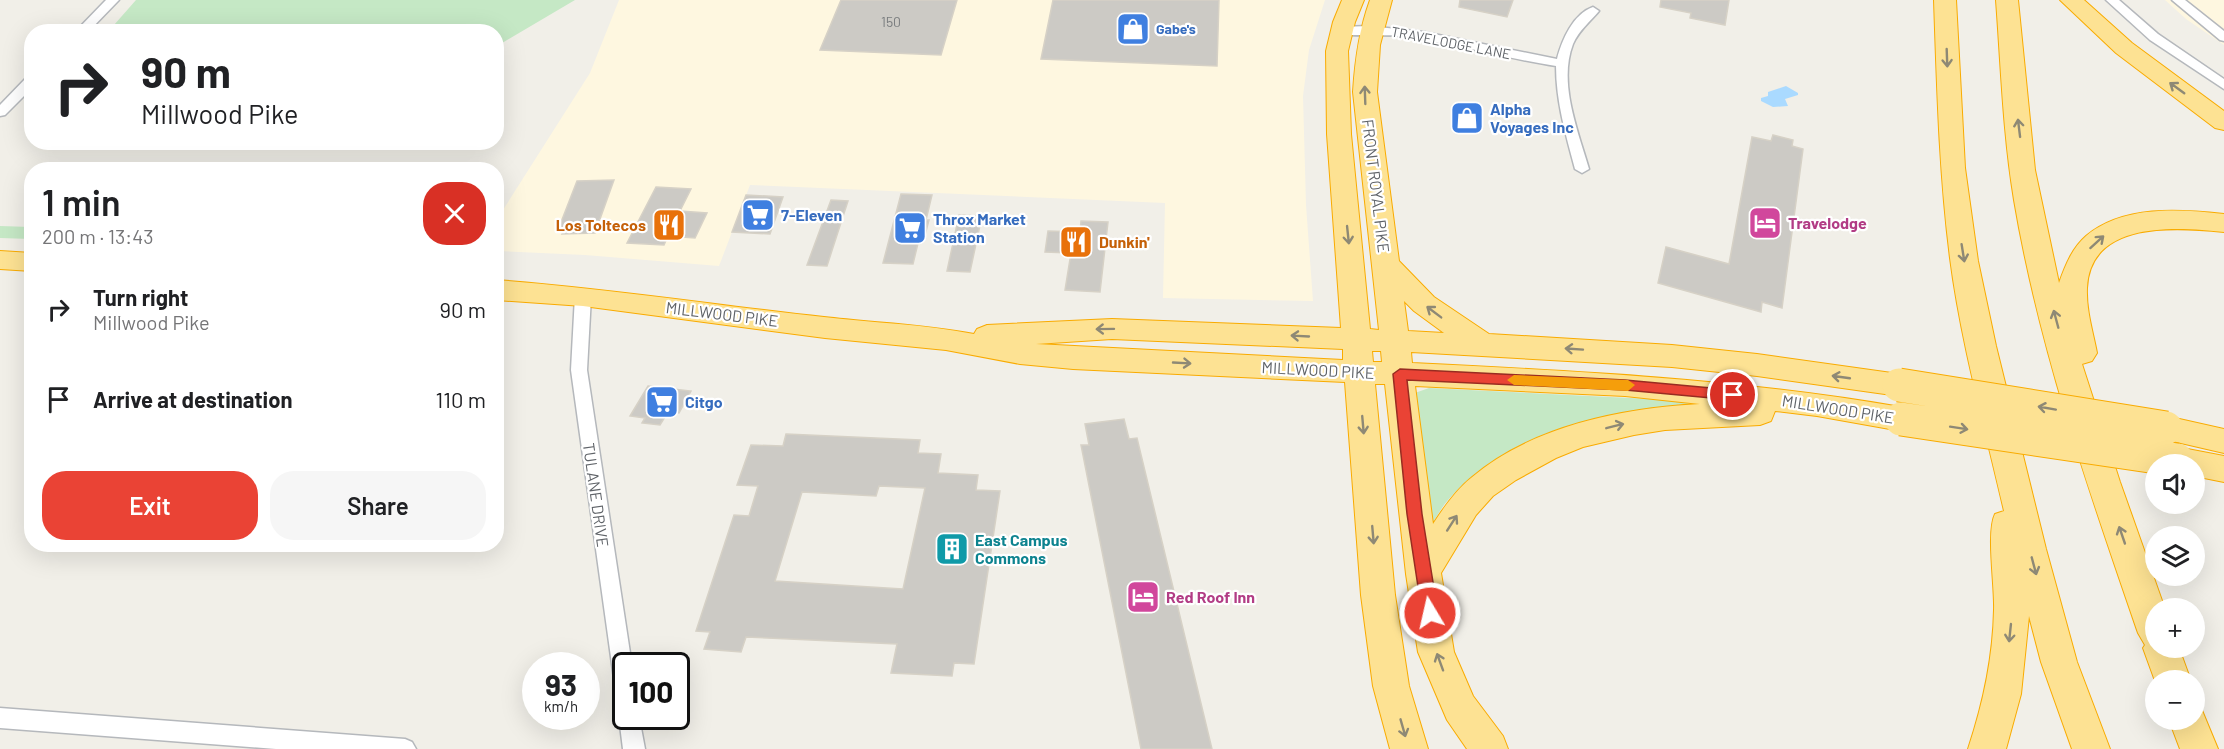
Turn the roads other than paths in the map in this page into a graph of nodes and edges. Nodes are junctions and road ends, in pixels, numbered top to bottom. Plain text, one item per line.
1 (113, 0) edge
2 (1353, 0) edge
3 (1381, 0) edge
4 (1945, 0) edge
5 (2007, 0) edge
6 (2071, 0) edge
7 (2112, 0) edge
8 (2178, 0) edge
9 (1593, 10) dead end
10 (89, 24) edge
11 (1370, 28) junction
12 (1341, 31) junction
13 (2224, 37) edge
14 (1561, 63) junction
15 (2224, 85) edge
16 (24, 88) edge
17 (0, 112) edge
18 (2224, 123) edge
19 (1582, 168) dead end
20 (2224, 223) edge
21 (0, 261) edge
22 (24, 262) edge
23 (1386, 265) junction
24 (504, 291) edge
25 (583, 297) junction
26 (1395, 341) junction
27 (1482, 345) junction
28 (1981, 346) junction
29 (1359, 356) junction
30 (1400, 374) junction
31 (2077, 396) junction
32 (1856, 411) junction
33 (2166, 428) junction
34 (2224, 435) edge
35 (2224, 441) edge
36 (2224, 468) edge
37 (1423, 574) junction
38 (2145, 600) edge
39 (620, 652) edge
40 (0, 718) edge
41 (631, 730) edge
42 (2192, 730) edge
43 (405, 749) edge
44 (634, 749) edge
45 (1409, 749) edge
46 (1489, 749) edge
47 (1987, 749) edge
48 (2091, 749) edge
49 (2199, 749) edge

1 - 10 street
2 - 12 highway, FRONT ROYAL PIKE
3 - 11 highway, FRONT ROYAL PIKE
4 -> 28 highway
31 -> 5 highway
18 -> 6 highway
7 - 15 street
8 - 13 street
9 - 14 street
11 - 12 street, TRAVELODGE LANE
11 - 14 street, TRAVELODGE LANE
23 -> 11 highway, FRONT ROYAL PIKE
12 -> 29 highway, FRONT ROYAL PIKE
14 - 19 street
16 - 17 street
31 -> 20 highway
21 - 22 highway
23 - 26 highway, FRONT ROYAL PIKE
27 -> 23 highway
24 - 25 highway, MILLWOOD PIKE
25 - 29 highway, MILLWOOD PIKE
25 - 39 street, TULANE DRIVE
26 - 27 highway, MILLWOOD PIKE
26 - 29 highway, MILLWOOD PIKE
26 - 30 highway, FRONT ROYAL PIKE
33 -> 27 highway, MILLWOOD PIKE, bridge
28 -> 47 highway
28 -> 48 highway
29 - 30 highway, MILLWOOD PIKE
29 -> 45 highway, FRONT ROYAL PIKE
30 - 32 highway, MILLWOOD PIKE
30 - 37 highway, FRONT ROYAL PIKE
38 -> 31 highway
32 -> 36 highway, MILLWOOD PIKE, bridge
37 -> 32 highway
33 - 34 highway
33 - 35 highway, MILLWOOD PIKE
46 -> 37 highway, FRONT ROYAL PIKE
40 - 43 street
41 - 44 street
42 - 49 highway

